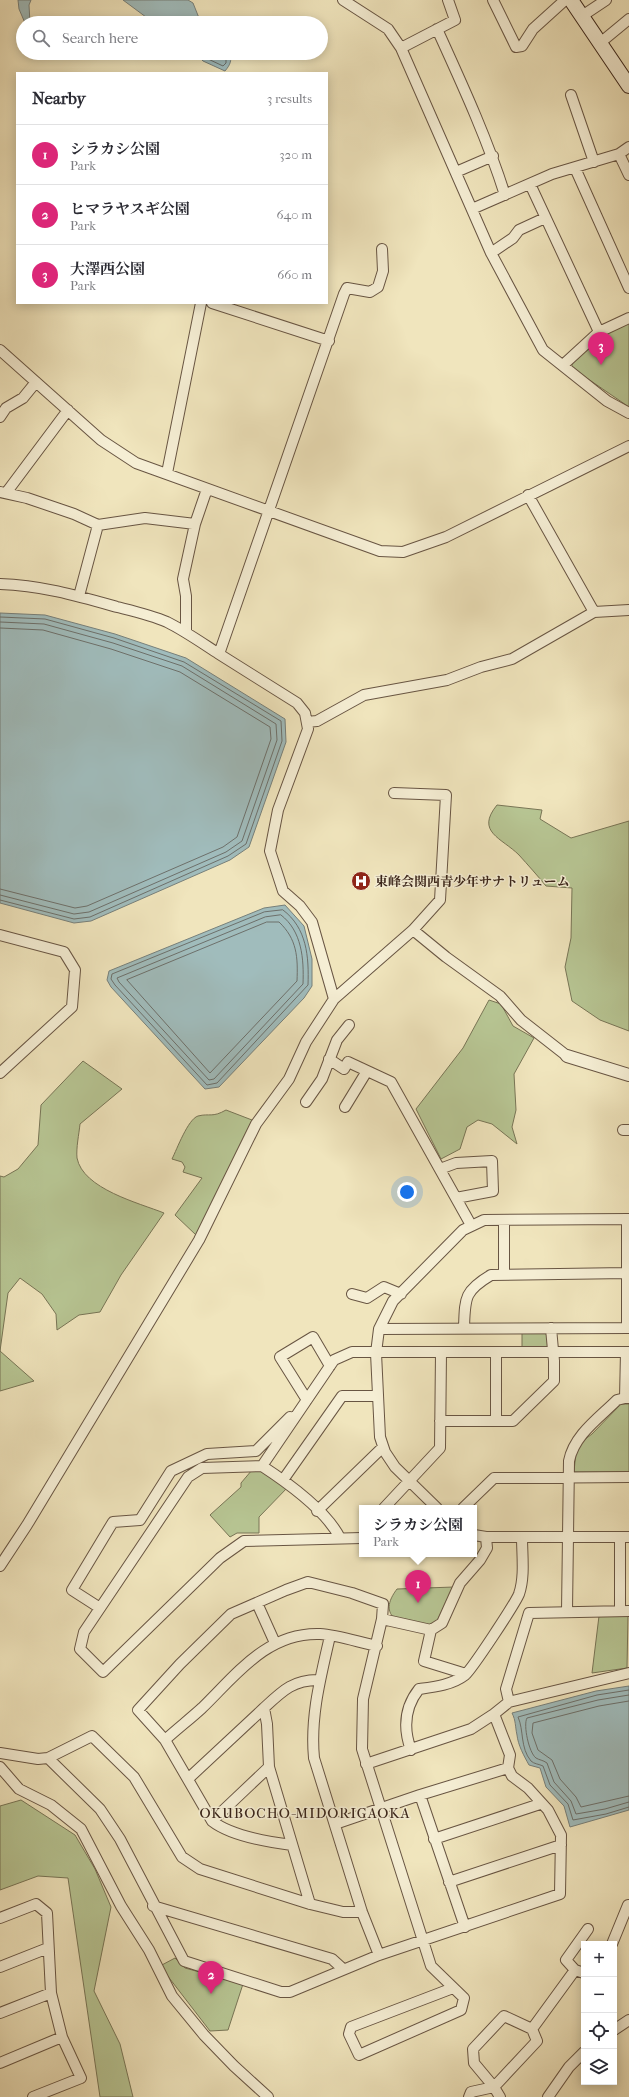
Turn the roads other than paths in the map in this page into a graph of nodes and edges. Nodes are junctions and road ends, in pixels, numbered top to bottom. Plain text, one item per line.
1 (343, 0) edge
2 (448, 0) edge
3 (493, 0) edge
4 (565, 0) edge
5 (571, 0) edge
6 (606, 0) edge
7 (582, 16) junction
8 (629, 19) edge
9 (437, 29) junction
10 (600, 43) junction
11 (401, 48) junction
12 (628, 83) edge
13 (571, 95) dead end
14 (629, 147) edge
15 (619, 154) junction
16 (493, 156) junction
17 (594, 162) junction
18 (575, 168) junction
19 (456, 172) junction
20 (629, 175) edge
21 (530, 184) junction
22 (505, 195) junction
23 (472, 209) junction
24 (545, 218) junction
25 (382, 249) dead end
26 (491, 253) junction
27 (629, 288) edge
28 (201, 304) edge
29 (215, 304) edge
30 (629, 318) edge
31 (599, 332) junction
32 (329, 341) junction
33 (0, 350) edge
34 (563, 365) junction
35 (36, 382) junction
36 (68, 410) junction
37 (629, 413) edge
38 (0, 417) edge
39 (629, 446) edge
40 (167, 474) junction
41 (207, 489) junction
42 (3, 493) edge
43 (528, 495) junction
44 (268, 510) junction
45 (195, 524) junction
46 (98, 525) junction
47 (0, 584) edge
48 (79, 596) junction
49 (629, 610) edge
50 (594, 612) junction
51 (186, 632) junction
52 (219, 654) junction
53 (307, 722) junction
54 (394, 793) dead end
55 (413, 930) junction
56 (0, 935) edge
57 (334, 999) junction
58 (349, 1025) dead end
59 (567, 1056) joint
60 (329, 1059) junction
61 (367, 1071) junction
62 (0, 1073) edge
63 (629, 1075) edge
64 (306, 1102) dead end
65 (345, 1107) dead end
66 (440, 1169) junction
67 (456, 1198) junction
68 (628, 1219) edge
69 (504, 1220) junction
70 (471, 1225) junction
71 (626, 1273) junction
72 (504, 1274) junction
73 (352, 1294) dead end
74 (401, 1294) junction
75 (464, 1328) junction
76 (551, 1328) junction
77 (628, 1328) edge
78 (380, 1329) junction
79 (376, 1352) junction
80 (441, 1352) junction
81 (496, 1352) junction
82 (552, 1352) junction
83 (628, 1352) edge
84 (330, 1366) junction
85 (377, 1396) junction
86 (627, 1398) edge
87 (307, 1400) junction
88 (295, 1417) junction
89 (496, 1421) junction
90 (440, 1422) junction
91 (383, 1447) junction
92 (262, 1466) junction
93 (568, 1478) junction
94 (629, 1478) edge
95 (283, 1480) junction
96 (409, 1481) junction
97 (387, 1505) edge
98 (434, 1505) edge
99 (466, 1505) edge
100 (317, 1511) junction
101 (359, 1536) edge
102 (477, 1536) edge
103 (486, 1537) junction
104 (522, 1537) junction
105 (568, 1537) junction
106 (624, 1537) edge
107 (340, 1538) junction
108 (0, 1566) edge
109 (257, 1603) junction
110 (100, 1608) junction
111 (567, 1611) junction
112 (625, 1611) edge
113 (382, 1619) junction
114 (431, 1630) junction
115 (330, 1636) junction
116 (275, 1643) junction
117 (376, 1646) junction
118 (629, 1673) edge
119 (466, 1674) junction
120 (320, 1680) junction
121 (509, 1702) junction
122 (264, 1708) junction
123 (494, 1714) junction
124 (165, 1740) junction
125 (411, 1750) junction
126 (0, 1754) edge
127 (48, 1758) junction
128 (366, 1764) junction
129 (0, 1767) edge
130 (269, 1767) junction
131 (508, 1768) junction
132 (189, 1778) junction
133 (420, 1795) junction
134 (540, 1804) junction
135 (380, 1809) junction
136 (212, 1821) junction
137 (335, 1824) junction
138 (434, 1839) junction
139 (292, 1845) junction
140 (561, 1845) junction
141 (449, 1882) junction
142 (310, 1904) junction
143 (628, 1905) edge
144 (154, 1906) junction
145 (362, 1912) junction
146 (0, 1918) edge
147 (465, 1927) junction
148 (588, 1929) dead end
149 (423, 1941) junction
150 (613, 1941) edge
151 (48, 1948) junction
152 (379, 1955) junction
153 (0, 1967) edge
154 (343, 1970) junction
155 (580, 1971) edge
156 (452, 1988) junction
157 (51, 1993) junction
158 (0, 2013) edge
159 (628, 2023) edge
160 (617, 2028) edge
161 (532, 2029) junction
162 (62, 2038) junction
163 (581, 2055) edge
164 (0, 2062) edge
165 (494, 2087) junction
166 (551, 2096) edge
167 (33, 2097) edge
168 (268, 2097) edge
169 (469, 2097) edge
170 (500, 2097) edge

1 - 11 street
2 - 9 street
3 - 4 street
5 - 7 main road
6 - 7 street
7 - 10 main road
8 - 10 street
9 - 11 street
9 - 16 street
10 - 12 main road
11 - 19 street
13 - 17 street
14 - 15 street
15 - 17 street
15 - 20 street
16 - 19 street
16 - 22 street
17 - 18 street
18 - 21 street
18 - 27 street
19 - 23 street
21 - 22 street
21 - 24 street
22 - 23 street
23 - 26 street
24 - 26 street
24 - 31 street
25 - 32 street
26 - 34 street
28 - 40 street
29 - 32 street
30 - 31 street
31 - 34 street
32 - 44 street
33 - 35 street
34 - 37 street
35 - 36 street
35 - 38 street
36 - 40 street
36 - 42 street
39 - 43 street
40 - 41 street
41 - 44 street
41 - 45 street
42 - 46 street
43 - 44 street
43 - 50 street
44 - 52 street
45 - 46 street
45 - 51 street
46 - 48 street
47 - 48 street
48 - 51 street
49 - 50 street
50 - 53 street
51 - 52 street
52 - 53 street
53 - 57 street
54 - 55 street
55 - 57 street
55 - 59 street
56 - 62 street
57 - 108 street
58 - 60 street
59 - 63 street
60 - 61 street
60 - 64 street
61 - 65 street
61 - 66 street
66 - 67 street
66 - 67 street
67 - 70 street
68 - 69 street
68 - 71 street
69 - 70 street
69 - 72 street
70 - 74 street
71 - 72 street
71 - 77 street
72 - 75 street
73 - 74 street
74 - 78 street
75 - 76 street
75 - 78 street
76 - 77 street
76 - 82 street
78 - 79 street
79 - 80 street
79 - 84 street
79 - 85 street
80 - 81 street
80 - 90 street
81 - 82 street
81 - 89 street
82 - 83 street
82 - 89 street
83 - 86 street
84 - 87 street
84 - 87 street
85 - 91 street
85 - 95 street
86 - 93 street
87 - 88 street
88 - 92 street
88 - 110 street
89 - 90 street
90 - 96 street
91 - 96 street
91 - 100 street
92 - 95 street
92 - 110 street
93 - 94 street
93 - 99 street
93 - 105 street
95 - 100 street
96 - 97 street
96 - 98 street
100 - 107 street
101 - 107 street
102 - 103 street
103 - 104 street
103 - 114 street
104 - 105 street
104 - 119 street
105 - 106 street
105 - 111 street
106 - 112 street
107 - 110 street
109 - 113 street
109 - 116 street
109 - 124 street
111 - 112 street
111 - 121 street
113 - 114 street
113 - 117 street
114 - 119 street
115 - 116 street
115 - 117 street
115 - 120 street
116 - 124 street
117 - 128 street
118 - 121 street
119 - 125 street
120 - 122 street
120 - 137 street
121 - 123 street
122 - 130 street
122 - 132 street
123 - 125 street
123 - 131 street
124 - 132 street
125 - 128 street
126 - 127 street
127 - 142 street
127 - 144 street
128 - 135 street
129 - 168 street
130 - 136 street
130 - 139 street
131 - 133 street
131 - 134 street
132 - 136 street
133 - 135 street
133 - 138 street
134 - 138 street
134 - 140 street
135 - 137 street
135 - 149 street
136 - 139 street
137 - 145 street
138 - 141 street
139 - 142 street
140 - 141 street
140 - 147 street
141 - 147 street
142 - 145 street
143 - 150 street
144 - 154 street
144 - 154 street
145 - 152 street
146 - 151 street
147 - 149 street
148 - 155 street
149 - 152 street
149 - 156 street
151 - 153 street
151 - 157 street
152 - 154 street
155 - 161 street
156 - 156 street
157 - 158 street
157 - 162 street
159 - 160 street
161 - 165 street
161 - 165 street
162 - 164 street
162 - 167 street
163 - 166 street
165 - 169 street
165 - 170 street

